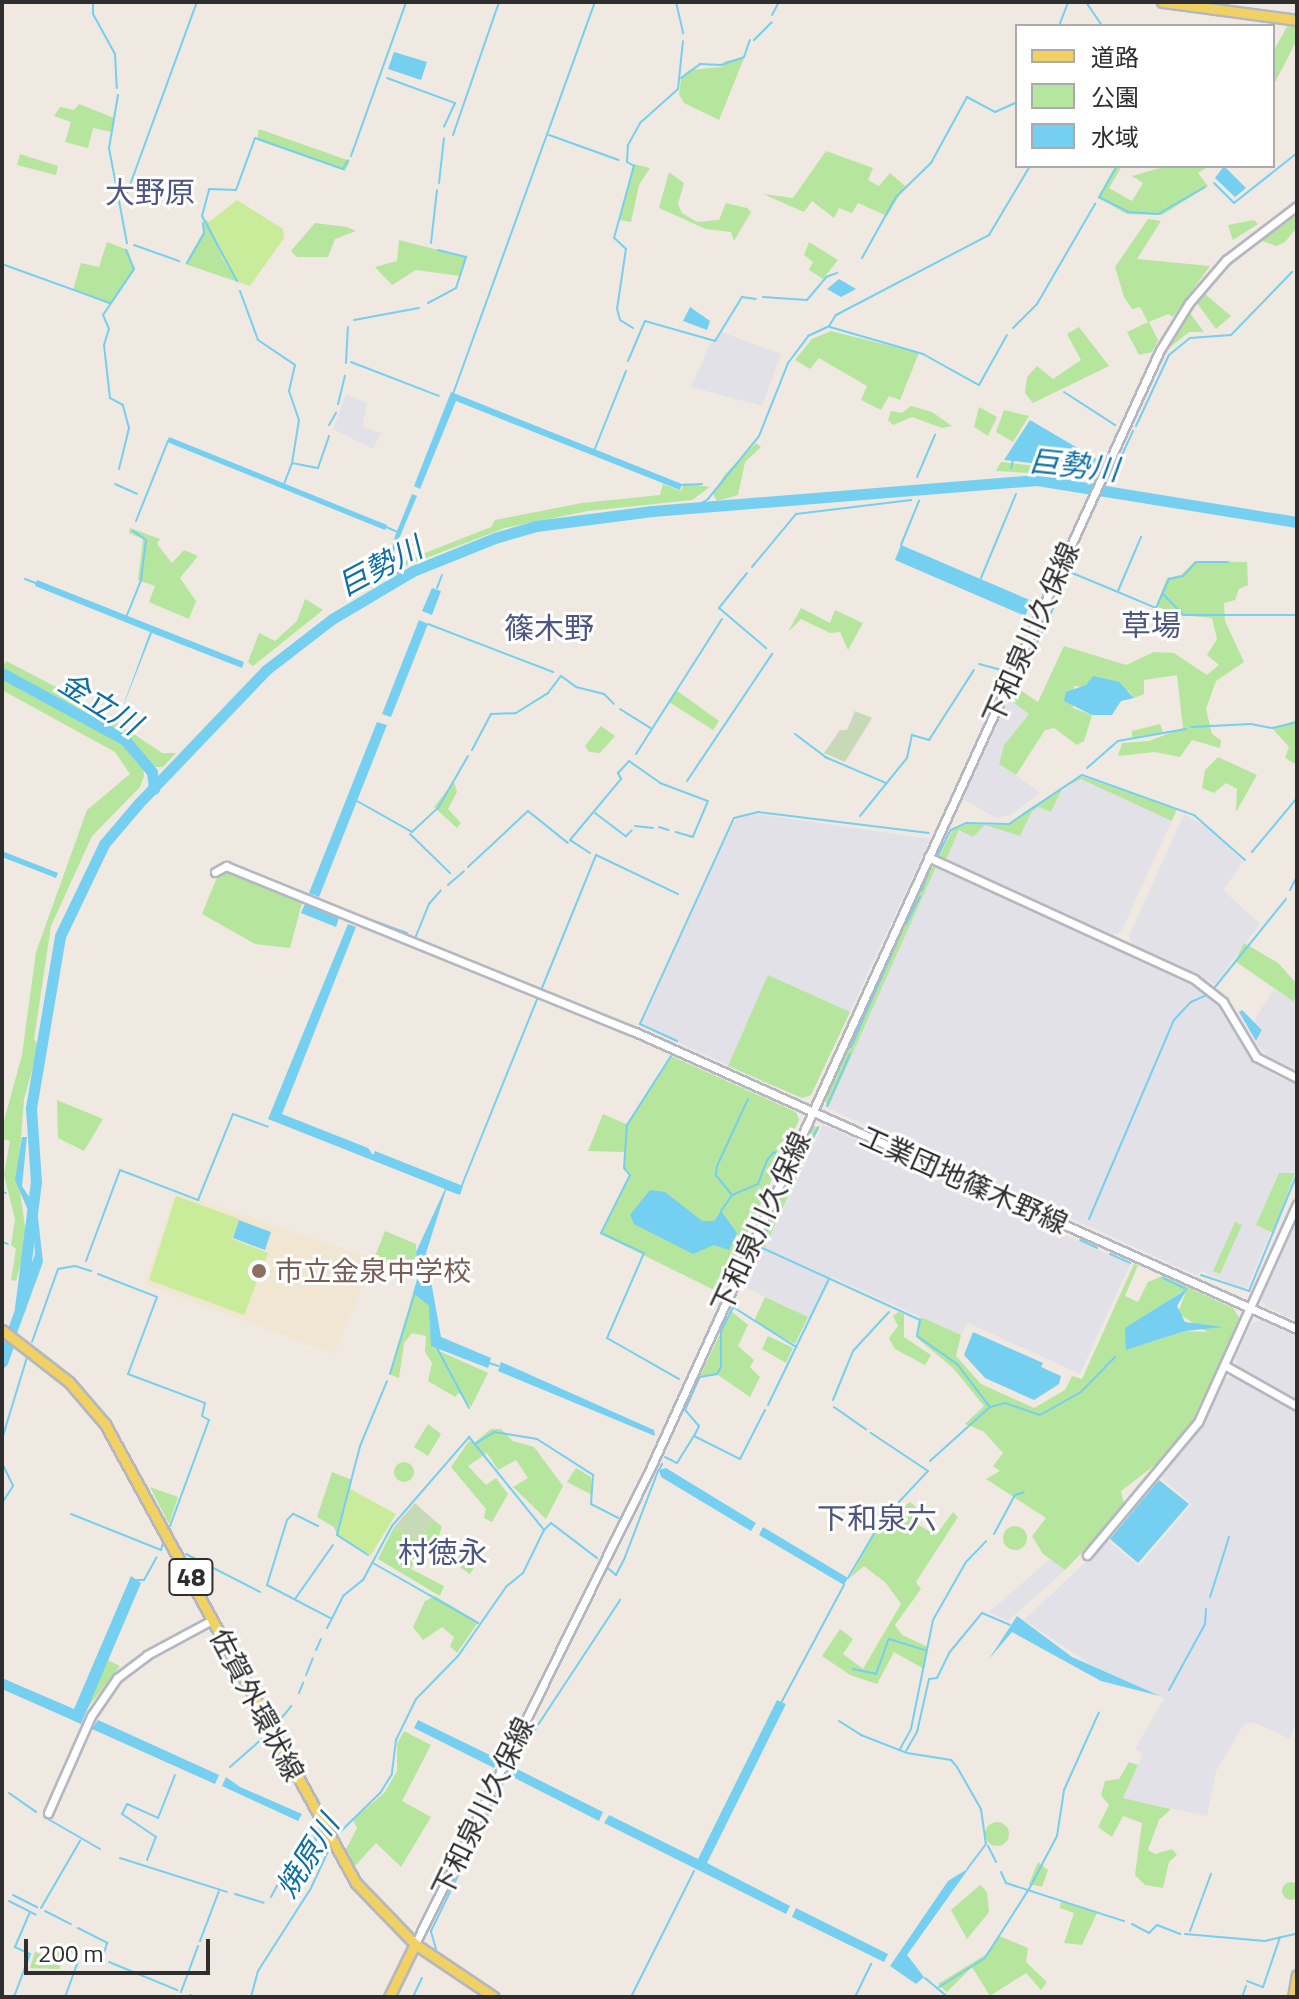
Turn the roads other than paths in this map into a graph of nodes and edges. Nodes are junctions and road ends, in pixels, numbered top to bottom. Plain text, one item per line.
1 (1162, 2) edge
2 (1297, 20) edge
3 (1297, 206) edge
4 (928, 857) junction
5 (215, 872) dead end
6 (1297, 1078) edge
7 (812, 1112) junction
8 (1297, 1204) edge
9 (1252, 1309) junction
10 (1297, 1329) edge
11 (2, 1330) edge
12 (1226, 1366) junction
13 (1297, 1406) edge
14 (1087, 1555) dead end
15 (212, 1620) junction
16 (48, 1813) dead end
17 (415, 1944) junction
18 (1297, 1975) edge
19 (389, 1997) edge
20 (494, 1997) edge
21 (1293, 1997) edge

1 - 2 main road
3 - 4 street, 下和泉川久保線
4 - 6 street
4 - 7 street, 下和泉川久保線
5 - 7 street, 工業団地篠木野線
7 - 9 street, 工業団地篠木野線
7 - 17 street, 下和泉川久保線
8 - 9 street
9 - 10 street, 工業団地篠木野線
9 - 12 street
11 - 15 main road, 佐賀外環状線 / 48
12 - 13 street
12 - 14 street
15 - 16 street
15 - 17 main road, 佐賀外環状線 / 48
17 - 19 main road
17 - 20 main road, 佐賀外環状線 / 48
18 - 21 main road

